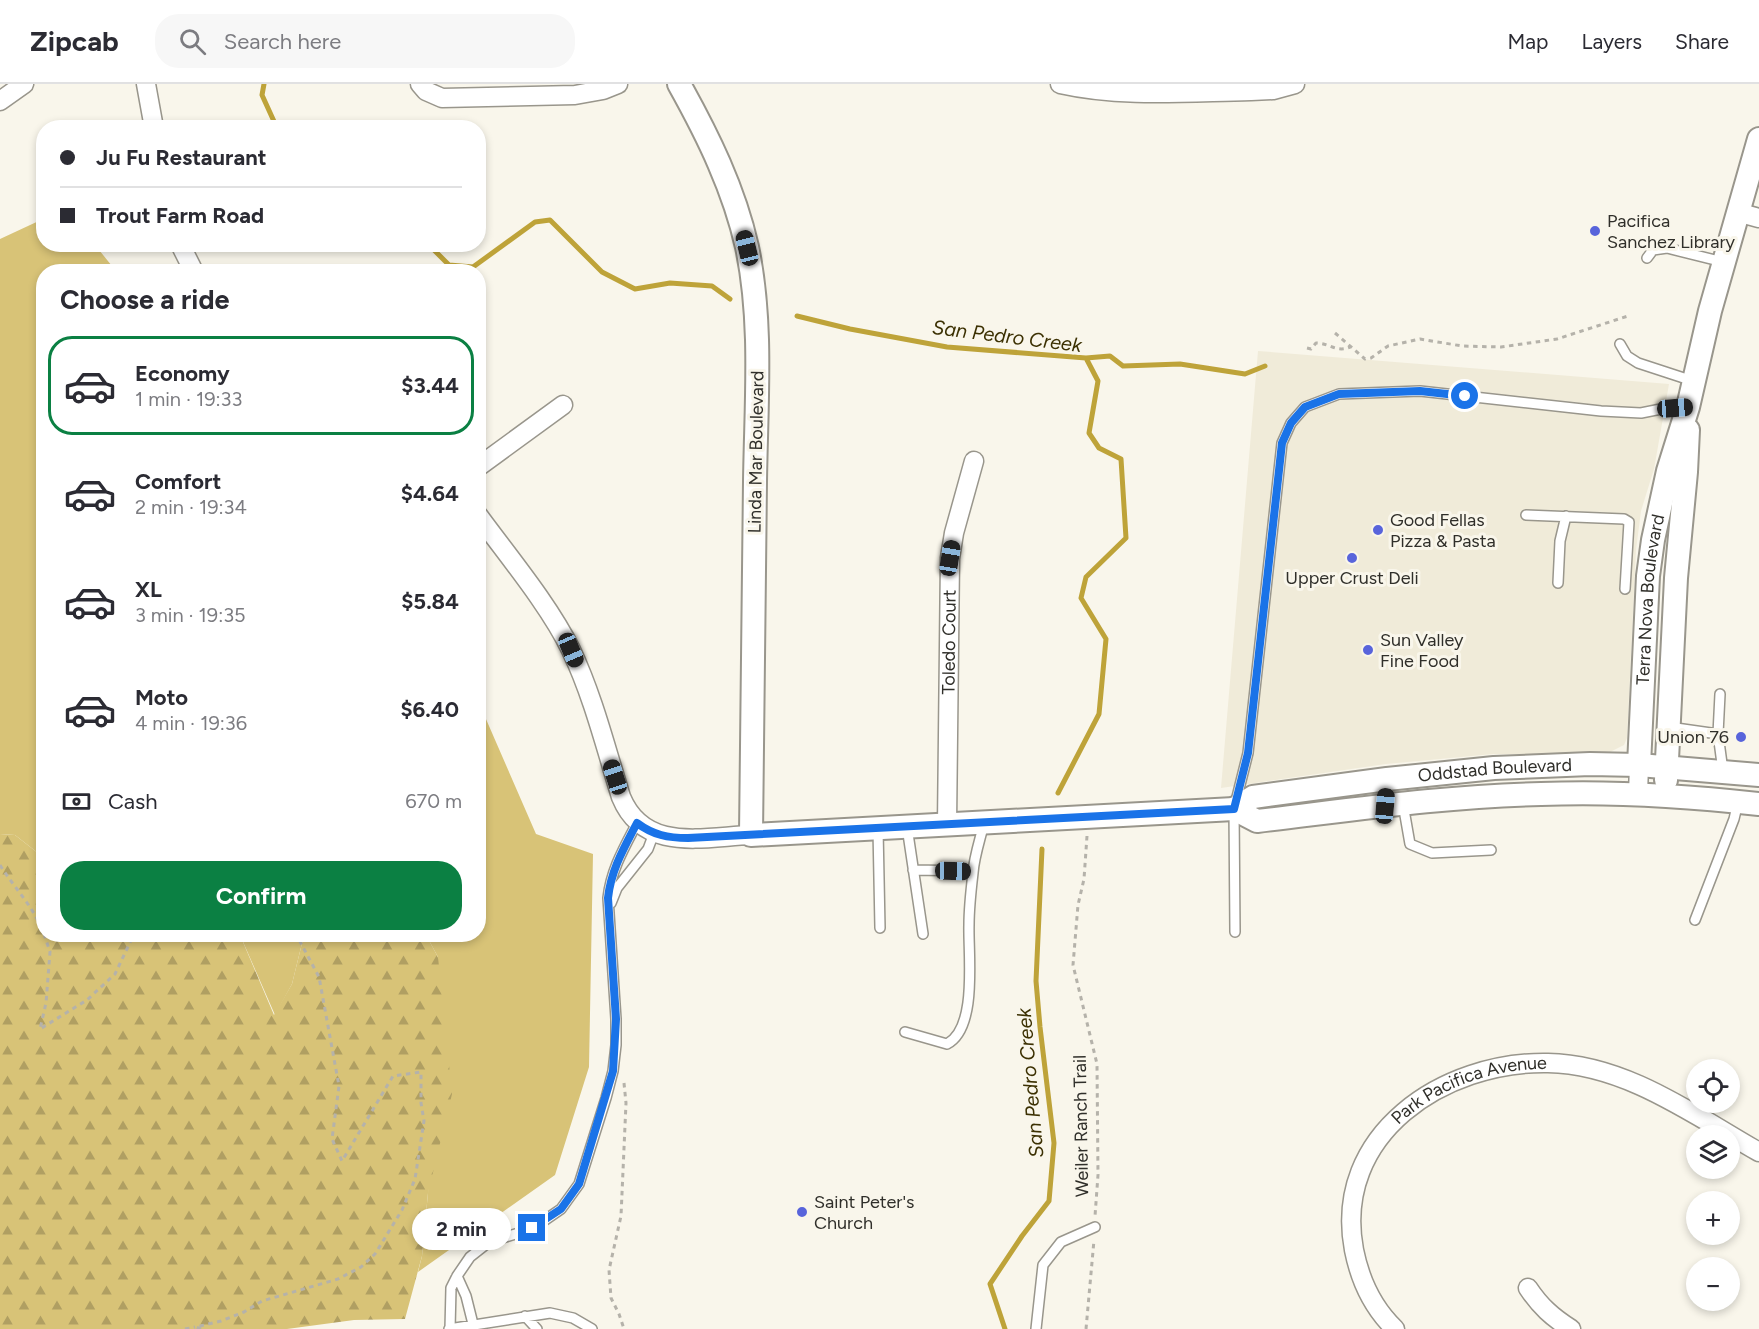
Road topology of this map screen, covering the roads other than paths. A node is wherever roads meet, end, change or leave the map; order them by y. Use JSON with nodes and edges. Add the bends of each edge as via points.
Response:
{"nodes":[{"id":1,"x":24,"y":84,"type":"edge"},
{"id":2,"x":146,"y":84,"type":"edge"},
{"id":3,"x":420,"y":84,"type":"edge"},
{"id":4,"x":618,"y":84,"type":"edge"},
{"id":5,"x":679,"y":84,"type":"edge"},
{"id":6,"x":1060,"y":84,"type":"edge"},
{"id":7,"x":1295,"y":84,"type":"edge"},
{"id":8,"x":1116,"y":88,"type":"edge"},
{"id":9,"x":0,"y":101,"type":"edge"},
{"id":10,"x":153,"y":120,"type":"edge"},
{"id":11,"x":1759,"y":139,"type":"edge"},
{"id":12,"x":1737,"y":212,"type":"junction"},
{"id":13,"x":1759,"y":218,"type":"edge"},
{"id":14,"x":1647,"y":258,"type":"dead end"},
{"id":15,"x":1723,"y":262,"type":"junction"},
{"id":16,"x":1620,"y":344,"type":"dead end"},
{"id":17,"x":1694,"y":382,"type":"junction"},
{"id":18,"x":563,"y":405,"type":"dead end"},
{"id":19,"x":1688,"y":407,"type":"junction"},
{"id":20,"x":486,"y":461,"type":"edge"},
{"id":21,"x":974,"y":461,"type":"dead end"},
{"id":22,"x":1526,"y":515,"type":"dead end"},
{"id":23,"x":1566,"y":516,"type":"junction"},
{"id":24,"x":486,"y":526,"type":"edge"},
{"id":25,"x":1558,"y":583,"type":"dead end"},
{"id":26,"x":1625,"y":589,"type":"dead end"},
{"id":27,"x":1720,"y":694,"type":"dead end"},
{"id":28,"x":1669,"y":727,"type":"junction"},
{"id":29,"x":1718,"y":734,"type":"junction"},
{"id":30,"x":1639,"y":765,"type":"junction"},
{"id":31,"x":1666,"y":766,"type":"junction"},
{"id":32,"x":1723,"y":771,"type":"junction"},
{"id":33,"x":1759,"y":775,"type":"edge"},
{"id":34,"x":1638,"y":794,"type":"junction"},
{"id":35,"x":1389,"y":795,"type":"junction"},
{"id":36,"x":1665,"y":795,"type":"junction"},
{"id":37,"x":1749,"y":803,"type":"edge"},
{"id":38,"x":1234,"y":809,"type":"junction"},
{"id":39,"x":637,"y":823,"type":"junction"},
{"id":40,"x":984,"y":823,"type":"junction"},
{"id":41,"x":947,"y":825,"type":"junction"},
{"id":42,"x":907,"y":827,"type":"junction"},
{"id":43,"x":878,"y":829,"type":"junction"},
{"id":44,"x":654,"y":833,"type":"junction"},
{"id":45,"x":751,"y":835,"type":"junction"},
{"id":46,"x":1491,"y":850,"type":"dead end"},
{"id":47,"x":913,"y":870,"type":"junction"},
{"id":48,"x":973,"y":871,"type":"junction"},
{"id":49,"x":610,"y":914,"type":"junction"},
{"id":50,"x":1695,"y":920,"type":"dead end"},
{"id":51,"x":880,"y":927,"type":"dead end"},
{"id":52,"x":1235,"y":932,"type":"dead end"},
{"id":53,"x":922,"y":934,"type":"dead end"},
{"id":54,"x":905,"y":1032,"type":"dead end"},
{"id":55,"x":1759,"y":1152,"type":"edge"},
{"id":56,"x":1095,"y":1227,"type":"road end"},
{"id":57,"x":457,"y":1276,"type":"junction"},
{"id":58,"x":1528,"y":1288,"type":"dead end"},
{"id":59,"x":525,"y":1316,"type":"junction"},
{"id":60,"x":473,"y":1324,"type":"junction"},
{"id":61,"x":449,"y":1329,"type":"edge"},
{"id":62,"x":537,"y":1329,"type":"edge"},
{"id":63,"x":592,"y":1329,"type":"edge"},
{"id":64,"x":1036,"y":1329,"type":"edge"},
{"id":65,"x":1395,"y":1329,"type":"edge"},
{"id":66,"x":1571,"y":1329,"type":"edge"}],
"edges":[{"from":1,"to":9,"type":"street"},
{"from":2,"to":10,"type":"street"},
{"from":3,"to":4,"type":"street","via":[[426,92],[442,98],[575,95]]},
{"from":5,"to":45,"type":"street","name":"Linda Mar Boulevard","via":[[724,173],[738,212],[753,287],[757,372]]},
{"from":6,"to":8,"type":"street","via":[[1083,89]]},
{"from":7,"to":8,"type":"street","via":[[1251,91]]},
{"from":11,"to":12,"type":"street","name":"Terra Nova Boulevard"},
{"from":12,"to":13,"type":"street"},
{"from":12,"to":15,"type":"street","name":"Terra Nova Boulevard"},
{"from":14,"to":15,"type":"lane","via":[[1653,250],[1667,248]]},
{"from":15,"to":17,"type":"street","name":"Terra Nova Boulevard"},
{"from":16,"to":17,"type":"lane","via":[[1627,356],[1638,363]]},
{"from":17,"to":19,"type":"street","name":"Terra Nova Boulevard"},
{"from":18,"to":20,"type":"street"},
{"from":19,"to":28,"type":"street","name":"Terra Nova Boulevard"},
{"from":19,"to":30,"type":"street","name":"Terra Nova Boulevard","via":[[1668,471],[1652,549]]},
{"from":19,"to":38,"type":"lane","via":[[1641,413],[1420,391],[1339,394],[1305,407],[1291,423],[1282,443],[1248,753]]},
{"from":21,"to":41,"type":"street","name":"Toledo Court","via":[[950,558]]},
{"from":22,"to":23,"type":"lane"},
{"from":23,"to":25,"type":"lane"},
{"from":23,"to":26,"type":"lane","via":[[1629,522]]},
{"from":24,"to":39,"type":"street","via":[[571,650],[621,797]]},
{"from":27,"to":29,"type":"lane"},
{"from":28,"to":29,"type":"lane"},
{"from":28,"to":31,"type":"street","name":"Terra Nova Boulevard"},
{"from":29,"to":32,"type":"lane"},
{"from":30,"to":31,"type":"street","name":"Oddstad Boulevard"},
{"from":30,"to":34,"type":"street","name":"Terra Nova Boulevard"},
{"from":30,"to":35,"type":"street","name":"Oddstad Boulevard","via":[[1503,767]]},
{"from":31,"to":32,"type":"street","name":"Oddstad Boulevard"},
{"from":31,"to":36,"type":"street","name":"Terra Nova Boulevard"},
{"from":32,"to":33,"type":"street","name":"Oddstad Boulevard"},
{"from":34,"to":35,"type":"street","name":"Oddstad Boulevard"},
{"from":34,"to":36,"type":"street","name":"Oddstad Boulevard"},
{"from":35,"to":38,"type":"street","name":"Oddstad Boulevard","via":[[1257,821]]},
{"from":35,"to":46,"type":"lane","via":[[1410,844],[1432,854]]},
{"from":36,"to":37,"type":"street","name":"Oddstad Boulevard"},
{"from":37,"to":50,"type":"lane","via":[[1734,819]]},
{"from":38,"to":40,"type":"street","name":"Oddstad Boulevard"},
{"from":38,"to":52,"type":"lane"},
{"from":39,"to":44,"type":"street","name":"Oddstad Boulevard"},
{"from":39,"to":49,"type":"lane","via":[[614,870],[608,898]]},
{"from":40,"to":41,"type":"street","name":"Oddstad Boulevard"},
{"from":40,"to":48,"type":"lane"},
{"from":41,"to":42,"type":"street","name":"Oddstad Boulevard"},
{"from":42,"to":43,"type":"street","name":"Oddstad Boulevard"},
{"from":42,"to":47,"type":"lane"},
{"from":43,"to":45,"type":"street","name":"Oddstad Boulevard"},
{"from":43,"to":51,"type":"lane"},
{"from":44,"to":45,"type":"street","name":"Oddstad Boulevard","via":[[676,838]]},
{"from":44,"to":49,"type":"lane","via":[[642,859],[617,888]]},
{"from":47,"to":48,"type":"lane"},
{"from":47,"to":53,"type":"lane"},
{"from":48,"to":54,"type":"lane","via":[[969,992],[959,1032],[947,1044]]},
{"from":49,"to":57,"type":"lane","via":[[615,1056],[579,1184],[561,1209],[532,1228],[489,1242],[470,1257]]},
{"from":55,"to":65,"type":"street","name":"Park Pacifica Avenue","via":[[1631,1081],[1603,1071],[1547,1063],[1508,1066],[1466,1075],[1442,1086],[1419,1100],[1378,1138],[1356,1185],[1352,1239],[1358,1270],[1370,1298]]},
{"from":56,"to":64,"type":"lane","via":[[1061,1242],[1043,1265]]},
{"from":57,"to":60,"type":"lane"},
{"from":57,"to":61,"type":"lane","via":[[451,1288]]},
{"from":58,"to":66,"type":"street","via":[[1553,1318]]},
{"from":59,"to":60,"type":"lane"},
{"from":59,"to":62,"type":"lane"},
{"from":59,"to":63,"type":"lane","via":[[550,1313],[573,1318]]},
{"from":60,"to":61,"type":"lane"}]}
